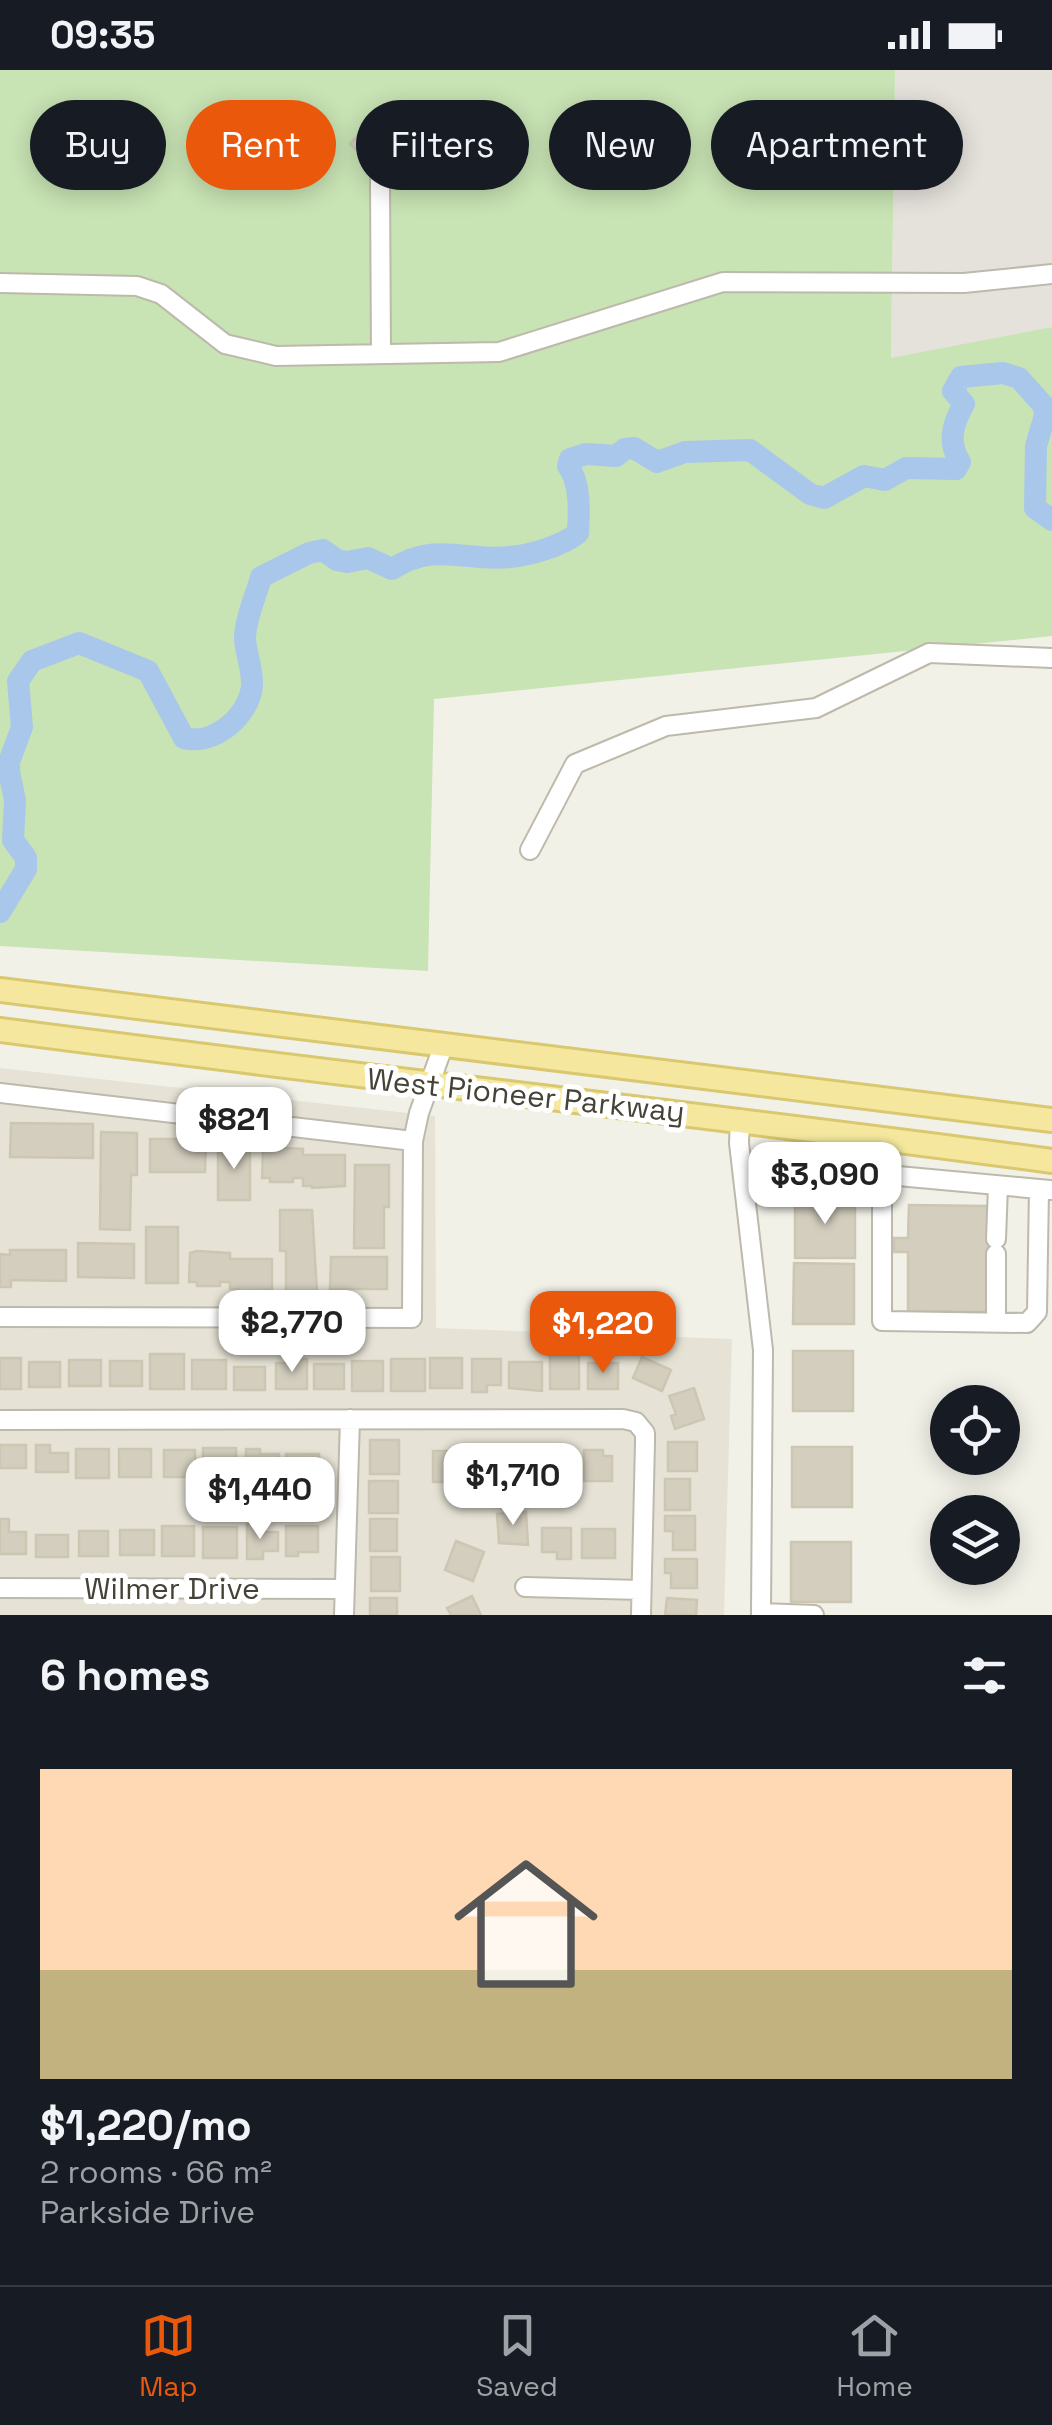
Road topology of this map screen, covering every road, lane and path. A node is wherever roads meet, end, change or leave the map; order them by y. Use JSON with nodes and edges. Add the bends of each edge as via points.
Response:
{"nodes":[{"id":1,"x":380,"y":190,"type":"edge"},
{"id":2,"x":1052,"y":274,"type":"edge"},
{"id":3,"x":0,"y":284,"type":"edge"},
{"id":4,"x":381,"y":354,"type":"junction"},
{"id":5,"x":1052,"y":658,"type":"edge"},
{"id":6,"x":530,"y":850,"type":"dead end"},
{"id":7,"x":0,"y":990,"type":"edge"},
{"id":8,"x":0,"y":1030,"type":"edge"},
{"id":9,"x":444,"y":1044,"type":"junction"},
{"id":10,"x":430,"y":1086,"type":"junction"},
{"id":11,"x":0,"y":1093,"type":"edge"},
{"id":12,"x":740,"y":1119,"type":"junction"},
{"id":13,"x":1052,"y":1120,"type":"edge"},
{"id":14,"x":852,"y":1134,"type":"junction"},
{"id":15,"x":413,"y":1141,"type":"junction"},
{"id":16,"x":1052,"y":1161,"type":"edge"},
{"id":17,"x":1052,"y":1170,"type":"edge"},
{"id":18,"x":744,"y":1174,"type":"junction"},
{"id":19,"x":998,"y":1186,"type":"junction"},
{"id":20,"x":1047,"y":1194,"type":"edge"},
{"id":21,"x":0,"y":1317,"type":"edge"},
{"id":22,"x":996,"y":1322,"type":"junction"},
{"id":23,"x":350,"y":1419,"type":"junction"},
{"id":24,"x":0,"y":1420,"type":"edge"},
{"id":25,"x":525,"y":1587,"type":"dead end"},
{"id":26,"x":0,"y":1588,"type":"edge"},
{"id":27,"x":344,"y":1589,"type":"junction"},
{"id":28,"x":641,"y":1590,"type":"junction"},
{"id":29,"x":344,"y":1615,"type":"edge"},
{"id":30,"x":641,"y":1615,"type":"edge"},
{"id":31,"x":814,"y":1615,"type":"edge"}],
"edges":[{"from":1,"to":4,"type":"street"},
{"from":2,"to":4,"type":"street","via":[[964,283],[723,282],[499,352]]},
{"from":3,"to":4,"type":"street","via":[[137,286],[162,294],[242,350],[276,356]]},
{"from":5,"to":6,"type":"street","via":[[929,653],[816,708],[666,726],[575,764]]},
{"from":7,"to":9,"type":"main road","name":"West Pioneer Parkway"},
{"from":8,"to":10,"type":"main road","name":"West Pioneer Parkway"},
{"from":9,"to":10,"type":"street"},
{"from":9,"to":13,"type":"main road","name":"West Pioneer Parkway"},
{"from":10,"to":12,"type":"main road","name":"West Pioneer Parkway"},
{"from":10,"to":15,"type":"street"},
{"from":11,"to":15,"type":"street"},
{"from":12,"to":14,"type":"main road","name":"West Pioneer Parkway"},
{"from":12,"to":18,"type":"street"},
{"from":14,"to":16,"type":"main road","name":"West Pioneer Parkway"},
{"from":14,"to":18,"type":"street","via":[[850,1176]]},
{"from":15,"to":21,"type":"street","via":[[412,1318]]},
{"from":17,"to":20,"type":"street"},
{"from":18,"to":31,"type":"street","via":[[764,1350],[761,1613]]},
{"from":19,"to":20,"type":"street"},
{"from":19,"to":22,"type":"street"},
{"from":19,"to":22,"type":"street","via":[[898,1176],[882,1185],[880,1203],[882,1320]]},
{"from":20,"to":22,"type":"street","via":[[1037,1312],[1027,1323]]},
{"from":23,"to":24,"type":"street"},
{"from":23,"to":27,"type":"street"},
{"from":23,"to":28,"type":"street","via":[[636,1422],[646,1442]]},
{"from":25,"to":28,"type":"street"},
{"from":26,"to":27,"type":"street","name":"Wilmer Drive"},
{"from":27,"to":29,"type":"street"},
{"from":28,"to":30,"type":"street"}]}
